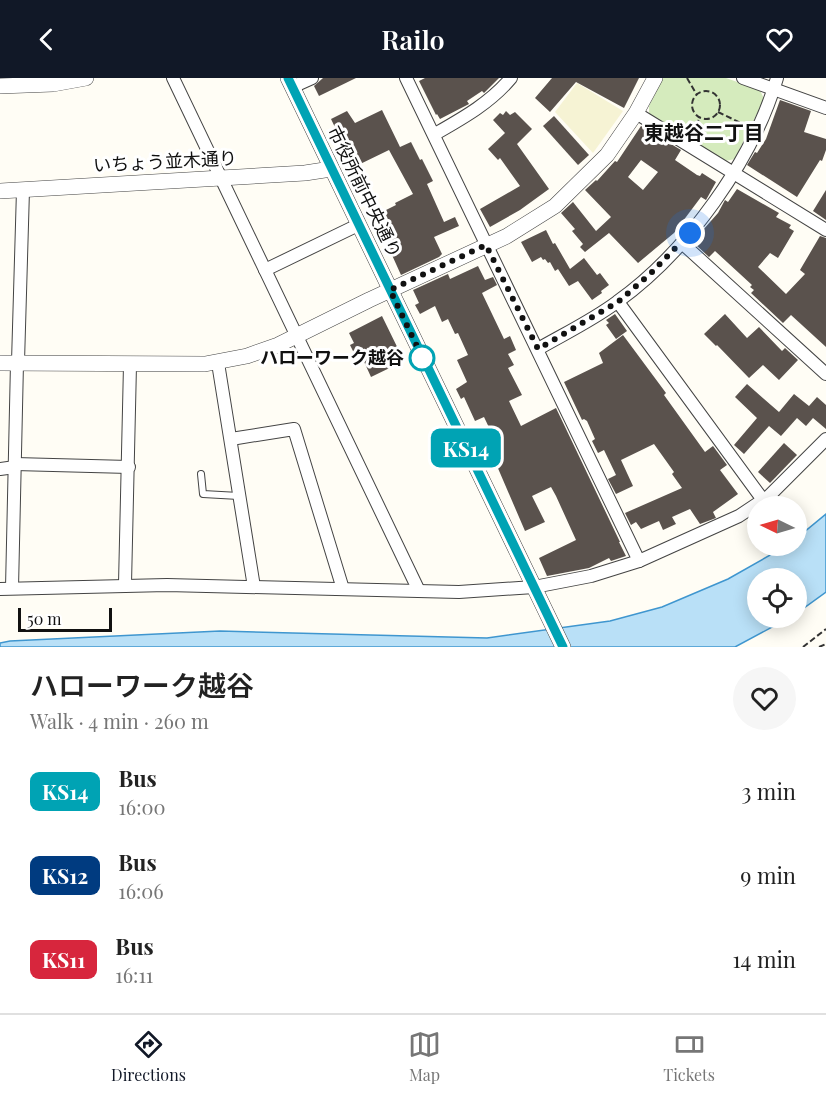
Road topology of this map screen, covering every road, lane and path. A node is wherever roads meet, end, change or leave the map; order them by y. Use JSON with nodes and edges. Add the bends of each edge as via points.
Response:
{"nodes":[{"id":1,"x":86,"y":78,"type":"edge"},
{"id":2,"x":172,"y":78,"type":"edge"},
{"id":3,"x":312,"y":78,"type":"edge"},
{"id":4,"x":406,"y":78,"type":"edge"},
{"id":5,"x":511,"y":78,"type":"edge"},
{"id":6,"x":655,"y":78,"type":"edge"},
{"id":7,"x":687,"y":78,"type":"edge"},
{"id":8,"x":743,"y":78,"type":"edge"},
{"id":9,"x":23,"y":82,"type":"edge"},
{"id":10,"x":290,"y":83,"type":"edge"},
{"id":11,"x":776,"y":83,"type":"edge"},
{"id":12,"x":0,"y":86,"type":"edge"},
{"id":13,"x":697,"y":95,"type":"junction"},
{"id":14,"x":826,"y":108,"type":"edge"},
{"id":15,"x":718,"y":112,"type":"junction"},
{"id":16,"x":636,"y":113,"type":"junction"},
{"id":17,"x":700,"y":118,"type":"junction"},
{"id":18,"x":755,"y":130,"type":"junction"},
{"id":19,"x":435,"y":134,"type":"junction"},
{"id":20,"x":685,"y":144,"type":"junction"},
{"id":21,"x":331,"y":169,"type":"junction"},
{"id":22,"x":733,"y":173,"type":"junction"},
{"id":23,"x":221,"y":178,"type":"junction"},
{"id":24,"x":22,"y":190,"type":"junction"},
{"id":25,"x":0,"y":191,"type":"edge"},
{"id":26,"x":358,"y":225,"type":"junction"},
{"id":27,"x":826,"y":230,"type":"edge"},
{"id":28,"x":682,"y":243,"type":"junction"},
{"id":29,"x":486,"y":245,"type":"junction"},
{"id":30,"x":265,"y":270,"type":"junction"},
{"id":31,"x":390,"y":290,"type":"junction"},
{"id":32,"x":618,"y":302,"type":"junction"},
{"id":33,"x":297,"y":336,"type":"junction"},
{"id":34,"x":538,"y":349,"type":"junction"},
{"id":35,"x":17,"y":362,"type":"junction"},
{"id":36,"x":0,"y":363,"type":"edge"},
{"id":37,"x":218,"y":363,"type":"junction"},
{"id":38,"x":130,"y":365,"type":"junction"},
{"id":39,"x":826,"y":374,"type":"edge"},
{"id":40,"x":231,"y":439,"type":"junction"},
{"id":41,"x":826,"y":439,"type":"edge"},
{"id":42,"x":15,"y":466,"type":"junction"},
{"id":43,"x":129,"y":467,"type":"junction"},
{"id":44,"x":0,"y":469,"type":"edge"},
{"id":45,"x":201,"y":474,"type":"dead end"},
{"id":46,"x":239,"y":496,"type":"junction"},
{"id":47,"x":759,"y":496,"type":"edge"},
{"id":48,"x":768,"y":496,"type":"edge"},
{"id":49,"x":747,"y":511,"type":"edge"},
{"id":50,"x":639,"y":561,"type":"junction"},
{"id":51,"x":125,"y":584,"type":"junction"},
{"id":52,"x":255,"y":587,"type":"junction"},
{"id":53,"x":6,"y":588,"type":"edge"},
{"id":54,"x":343,"y":589,"type":"junction"},
{"id":55,"x":419,"y":591,"type":"junction"},
{"id":56,"x":537,"y":593,"type":"junction"},
{"id":57,"x":826,"y":629,"type":"edge"},
{"id":58,"x":826,"y":644,"type":"edge"},
{"id":59,"x":563,"y":647,"type":"edge"},
{"id":60,"x":803,"y":647,"type":"edge"},
{"id":61,"x":819,"y":647,"type":"edge"}],
"edges":[{"from":1,"to":9,"type":"street","via":[[52,84]]},
{"from":2,"to":23,"type":"street"},
{"from":3,"to":10,"type":"street"},
{"from":4,"to":19,"type":"street"},
{"from":5,"to":19,"type":"street","via":[[474,112]]},
{"from":6,"to":16,"type":"street"},
{"from":7,"to":13,"type":"path"},
{"from":8,"to":11,"type":"street"},
{"from":9,"to":12,"type":"street"},
{"from":10,"to":21,"type":"street","name":"市役所前中央通り"},
{"from":11,"to":14,"type":"street"},
{"from":11,"to":18,"type":"street"},
{"from":13,"to":15,"type":"path","via":[[715,94],[720,102]]},
{"from":13,"to":17,"type":"path","via":[[693,108]]},
{"from":15,"to":17,"type":"path","via":[[711,118]]},
{"from":15,"to":18,"type":"path"},
{"from":16,"to":20,"type":"street"},
{"from":16,"to":29,"type":"street","via":[[607,154],[569,193],[533,221]]},
{"from":17,"to":20,"type":"path"},
{"from":18,"to":22,"type":"street"},
{"from":19,"to":29,"type":"street"},
{"from":20,"to":22,"type":"street"},
{"from":21,"to":23,"type":"street","name":"いちょう並木通り"},
{"from":21,"to":26,"type":"street","name":"市役所前中央通り"},
{"from":22,"to":27,"type":"street"},
{"from":22,"to":28,"type":"street"},
{"from":23,"to":24,"type":"street","name":"いちょう並木通り"},
{"from":23,"to":30,"type":"street"},
{"from":24,"to":25,"type":"street","name":"いちょう並木通り"},
{"from":24,"to":35,"type":"street"},
{"from":26,"to":30,"type":"street"},
{"from":26,"to":31,"type":"street","name":"市役所前中央通り"},
{"from":28,"to":32,"type":"street"},
{"from":28,"to":39,"type":"street"},
{"from":29,"to":31,"type":"street"},
{"from":29,"to":34,"type":"street"},
{"from":30,"to":33,"type":"street"},
{"from":31,"to":33,"type":"street"},
{"from":31,"to":56,"type":"street","name":"市役所前中央通り"},
{"from":32,"to":34,"type":"street"},
{"from":32,"to":47,"type":"street"},
{"from":33,"to":37,"type":"street","via":[[263,351]]},
{"from":33,"to":55,"type":"street"},
{"from":34,"to":50,"type":"street"},
{"from":35,"to":36,"type":"street"},
{"from":35,"to":38,"type":"street"},
{"from":35,"to":42,"type":"street"},
{"from":37,"to":38,"type":"street"},
{"from":37,"to":40,"type":"street"},
{"from":38,"to":43,"type":"street"},
{"from":40,"to":46,"type":"street"},
{"from":40,"to":54,"type":"street","via":[[294,429]]},
{"from":41,"to":48,"type":"street"},
{"from":42,"to":43,"type":"street"},
{"from":42,"to":44,"type":"street"},
{"from":42,"to":53,"type":"street"},
{"from":43,"to":51,"type":"street"},
{"from":45,"to":46,"type":"lane","via":[[203,494]]},
{"from":46,"to":52,"type":"street"},
{"from":49,"to":50,"type":"street"},
{"from":50,"to":56,"type":"street"},
{"from":51,"to":52,"type":"street"},
{"from":51,"to":53,"type":"street"},
{"from":52,"to":54,"type":"street"},
{"from":54,"to":55,"type":"street"},
{"from":55,"to":56,"type":"street"},
{"from":56,"to":59,"type":"street","name":"市役所前中央通り"},
{"from":57,"to":60,"type":"path"},
{"from":58,"to":61,"type":"path"}]}
